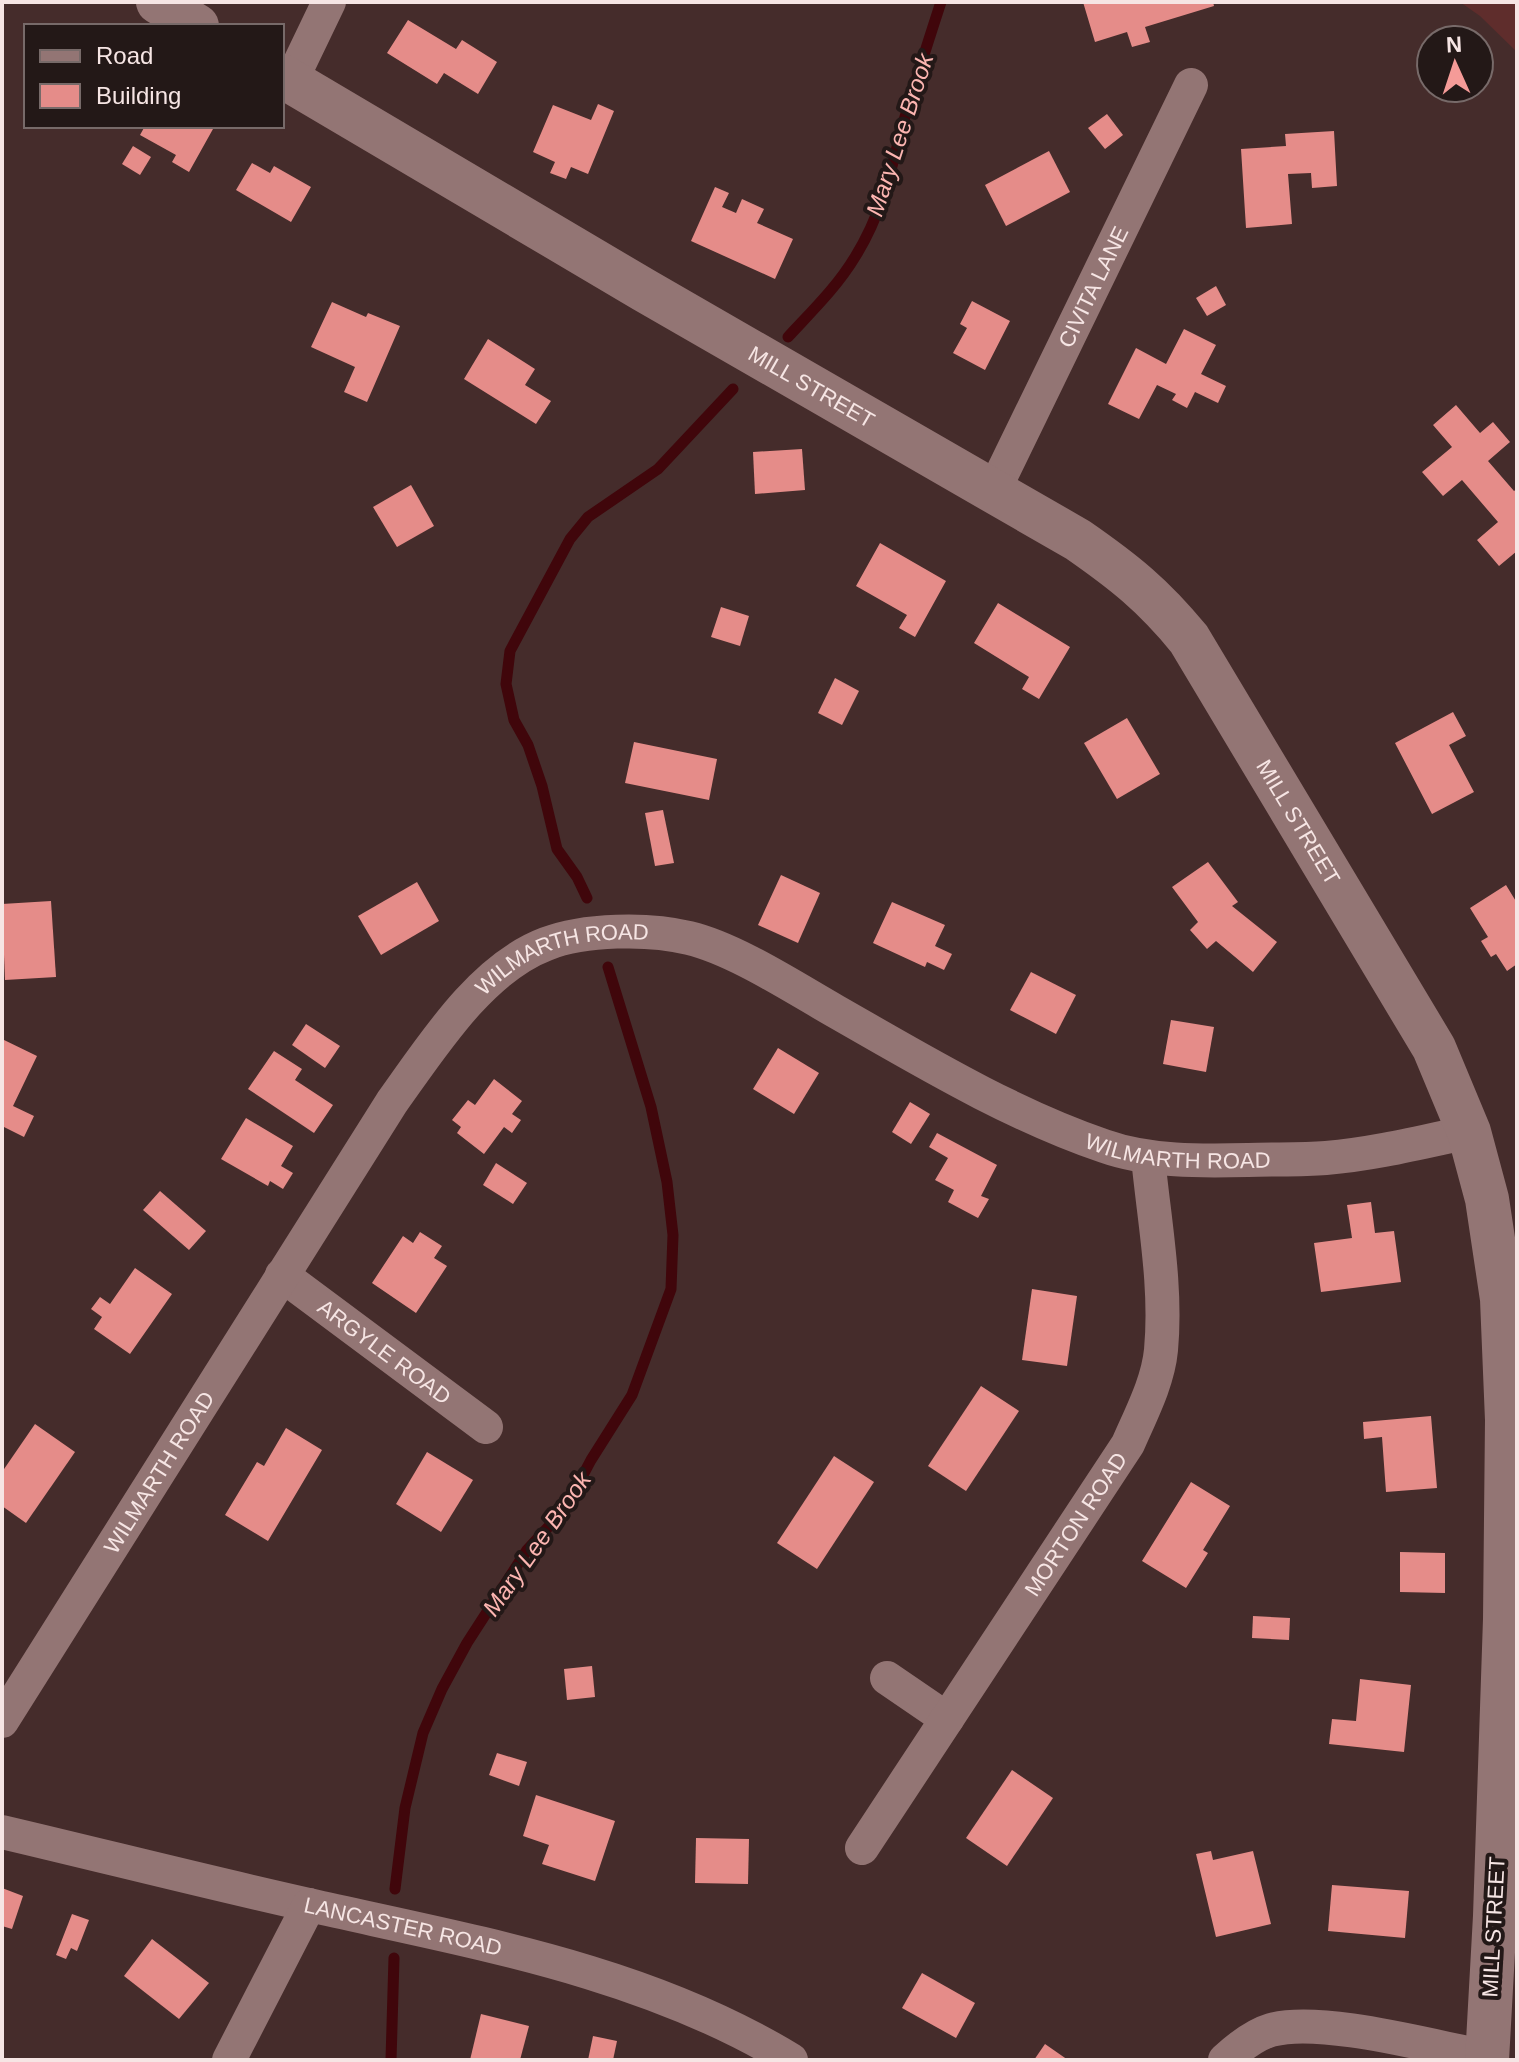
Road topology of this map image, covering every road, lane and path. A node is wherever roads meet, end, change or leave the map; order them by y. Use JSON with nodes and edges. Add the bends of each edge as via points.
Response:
{"nodes":[{"id":1,"x":158,"y":2,"type":"edge"},
{"id":2,"x":329,"y":2,"type":"edge"},
{"id":3,"x":194,"y":24,"type":"edge"},
{"id":4,"x":287,"y":78,"type":"edge"},
{"id":5,"x":1191,"y":85,"type":"dead end"},
{"id":6,"x":994,"y":490,"type":"junction"},
{"id":7,"x":1469,"y":1132,"type":"junction"},
{"id":8,"x":1148,"y":1157,"type":"junction"},
{"id":9,"x":282,"y":1275,"type":"junction"},
{"id":10,"x":486,"y":1427,"type":"dead end"},
{"id":11,"x":887,"y":1678,"type":"dead end"},
{"id":12,"x":947,"y":1719,"type":"junction"},
{"id":13,"x":2,"y":1721,"type":"edge"},
{"id":14,"x":2,"y":1832,"type":"edge"},
{"id":15,"x":862,"y":1848,"type":"dead end"},
{"id":16,"x":309,"y":1905,"type":"junction"},
{"id":17,"x":1487,"y":2058,"type":"edge"},
{"id":18,"x":229,"y":2060,"type":"edge"},
{"id":19,"x":791,"y":2060,"type":"edge"},
{"id":20,"x":1225,"y":2060,"type":"edge"}],
"edges":[{"from":1,"to":3,"type":"street"},
{"from":2,"to":4,"type":"street"},
{"from":4,"to":6,"type":"street","name":"MILL STREET"},
{"from":5,"to":6,"type":"street","name":"CIVITA LANE"},
{"from":6,"to":7,"type":"street","name":"MILL STREET","via":[[1123,571],[1159,602],[1189,639],[1434,1048]]},
{"from":7,"to":8,"type":"street","name":"WILMARTH ROAD","via":[[1327,1157]]},
{"from":7,"to":17,"type":"street","name":"MILL STREET","via":[[1487,1199],[1502,1299],[1507,1420],[1505,1619]]},
{"from":8,"to":9,"type":"street","name":"WILMARTH ROAD","via":[[1106,1147],[1017,1110],[748,962],[690,938],[633,932],[584,935],[545,944],[505,968],[459,1011],[392,1102]]},
{"from":8,"to":12,"type":"street","name":"MORTON ROAD","via":[[1161,1295],[1161,1352],[1149,1395],[1128,1444]]},
{"from":9,"to":10,"type":"street","name":"ARGYLE ROAD"},
{"from":9,"to":13,"type":"street","name":"WILMARTH ROAD"},
{"from":11,"to":12,"type":"street"},
{"from":12,"to":15,"type":"street","name":"MORTON ROAD"},
{"from":14,"to":16,"type":"street","name":"LANCASTER ROAD"},
{"from":16,"to":18,"type":"street"},
{"from":16,"to":19,"type":"street","name":"LANCASTER ROAD","via":[[602,1977],[691,2007]]},
{"from":17,"to":20,"type":"street","via":[[1294,2026],[1269,2030]]}]}
